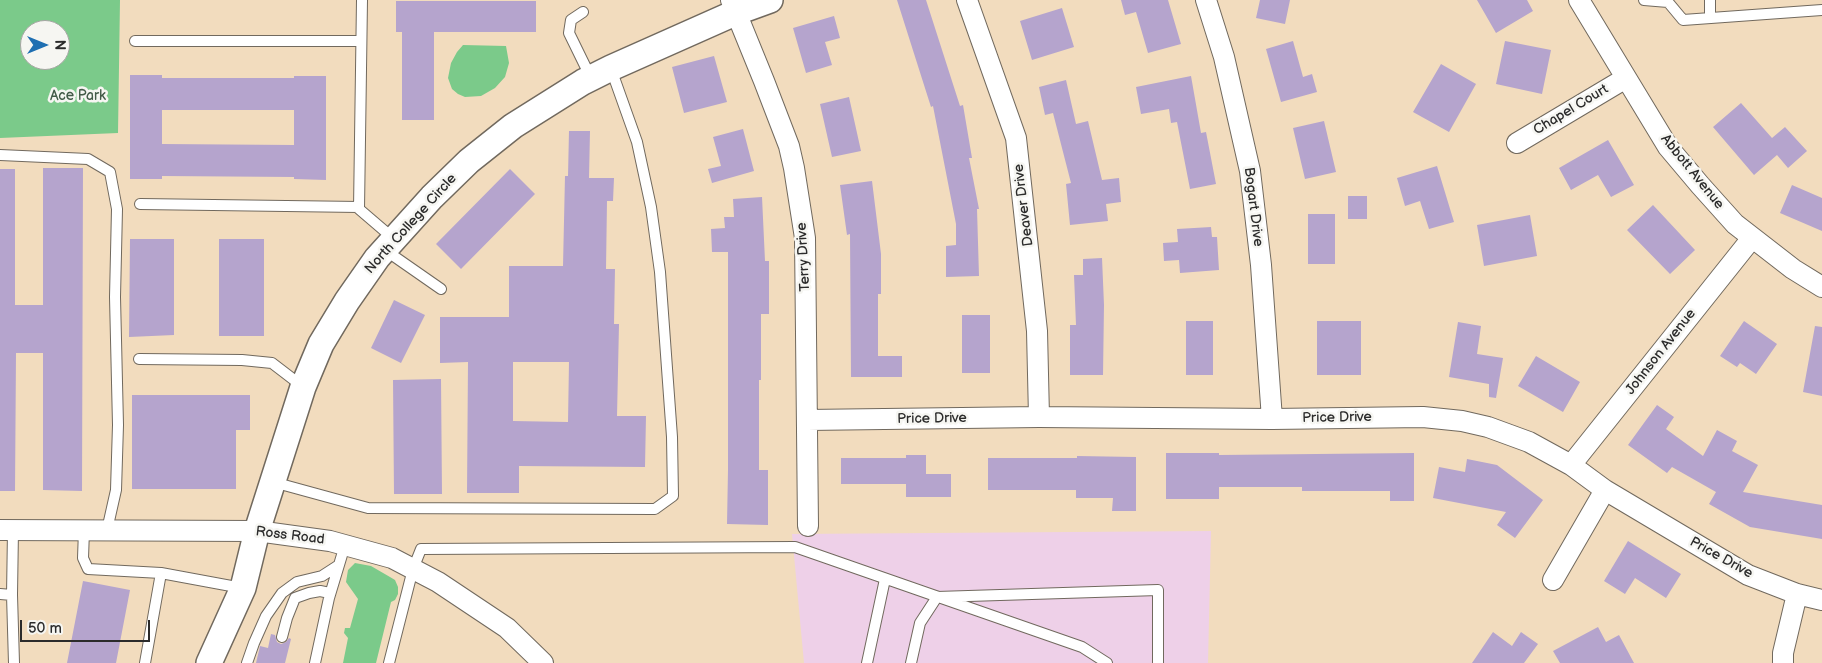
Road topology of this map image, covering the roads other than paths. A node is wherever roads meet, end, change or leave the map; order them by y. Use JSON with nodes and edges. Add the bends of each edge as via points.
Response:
{"nodes":[{"id":1,"x":362,"y":0,"type":"edge"},
{"id":2,"x":770,"y":0,"type":"edge"},
{"id":3,"x":967,"y":0,"type":"edge"},
{"id":4,"x":1206,"y":0,"type":"edge"},
{"id":5,"x":1644,"y":0,"type":"edge"},
{"id":6,"x":1710,"y":0,"type":"edge"},
{"id":7,"x":1584,"y":2,"type":"edge"},
{"id":8,"x":734,"y":6,"type":"edge"},
{"id":9,"x":1822,"y":10,"type":"edge"},
{"id":10,"x":583,"y":12,"type":"dead end"},
{"id":11,"x":1710,"y":18,"type":"junction"},
{"id":12,"x":362,"y":40,"type":"junction"},
{"id":13,"x":135,"y":42,"type":"dead end"},
{"id":14,"x":601,"y":73,"type":"junction"},
{"id":15,"x":1626,"y":78,"type":"junction"},
{"id":16,"x":1517,"y":143,"type":"dead end"},
{"id":17,"x":0,"y":155,"type":"edge"},
{"id":18,"x":140,"y":204,"type":"dead end"},
{"id":19,"x":359,"y":208,"type":"junction"},
{"id":20,"x":1752,"y":238,"type":"junction"},
{"id":21,"x":389,"y":244,"type":"junction"},
{"id":22,"x":1822,"y":287,"type":"edge"},
{"id":23,"x":441,"y":289,"type":"dead end"},
{"id":24,"x":139,"y":359,"type":"dead end"},
{"id":25,"x":303,"y":387,"type":"junction"},
{"id":26,"x":1039,"y":417,"type":"junction"},
{"id":27,"x":1272,"y":419,"type":"junction"},
{"id":28,"x":807,"y":420,"type":"junction"},
{"id":29,"x":1571,"y":465,"type":"junction"},
{"id":30,"x":272,"y":482,"type":"junction"},
{"id":31,"x":1605,"y":490,"type":"junction"},
{"id":32,"x":808,"y":526,"type":"dead end"},
{"id":33,"x":6,"y":530,"type":"edge"},
{"id":34,"x":84,"y":530,"type":"junction"},
{"id":35,"x":107,"y":530,"type":"junction"},
{"id":36,"x":257,"y":531,"type":"junction"},
{"id":37,"x":345,"y":545,"type":"junction"},
{"id":38,"x":339,"y":565,"type":"junction"},
{"id":39,"x":413,"y":569,"type":"junction"},
{"id":40,"x":161,"y":573,"type":"junction"},
{"id":41,"x":885,"y":579,"type":"junction"},
{"id":42,"x":1554,"y":580,"type":"dead end"},
{"id":43,"x":243,"y":588,"type":"junction"},
{"id":44,"x":0,"y":594,"type":"edge"},
{"id":45,"x":330,"y":594,"type":"junction"},
{"id":46,"x":1797,"y":594,"type":"junction"},
{"id":47,"x":12,"y":595,"type":"junction"},
{"id":48,"x":937,"y":597,"type":"junction"},
{"id":49,"x":1822,"y":600,"type":"edge"},
{"id":50,"x":282,"y":637,"type":"dead end"},
{"id":51,"x":14,"y":663,"type":"edge"},
{"id":52,"x":145,"y":663,"type":"edge"},
{"id":53,"x":209,"y":663,"type":"edge"},
{"id":54,"x":247,"y":663,"type":"edge"},
{"id":55,"x":315,"y":663,"type":"edge"},
{"id":56,"x":389,"y":663,"type":"edge"},
{"id":57,"x":543,"y":663,"type":"edge"},
{"id":58,"x":867,"y":663,"type":"edge"},
{"id":59,"x":911,"y":663,"type":"edge"},
{"id":60,"x":1106,"y":663,"type":"edge"},
{"id":61,"x":1158,"y":663,"type":"edge"},
{"id":62,"x":1783,"y":663,"type":"edge"}],
"edges":[{"from":1,"to":12,"type":"lane"},
{"from":2,"to":8,"type":"street","name":"North College Circle"},
{"from":3,"to":26,"type":"street","name":"Deaver Drive","via":[[1016,138],[1037,331]]},
{"from":4,"to":27,"type":"street","name":"Bogart Drive","via":[[1224,57],[1250,170],[1261,265]]},
{"from":5,"to":11,"type":"lane","via":[[1668,2],[1683,20]]},
{"from":6,"to":11,"type":"lane"},
{"from":7,"to":15,"type":"street","name":"Abbott Avenue"},
{"from":8,"to":14,"type":"street","name":"North College Circle"},
{"from":8,"to":28,"type":"street","name":"Terry Drive","via":[[789,146],[794,168],[805,238]]},
{"from":9,"to":11,"type":"lane"},
{"from":10,"to":14,"type":"lane","via":[[570,20],[569,33]]},
{"from":12,"to":13,"type":"lane"},
{"from":12,"to":19,"type":"lane"},
{"from":14,"to":21,"type":"street","name":"North College Circle","via":[[513,126],[470,160]]},
{"from":14,"to":30,"type":"lane","via":[[637,142],[651,208],[664,321],[673,496],[654,509],[368,508]]},
{"from":15,"to":16,"type":"street","name":"Chapel Court"},
{"from":15,"to":20,"type":"street","name":"Abbott Avenue","via":[[1668,147],[1735,224]]},
{"from":17,"to":35,"type":"lane","via":[[88,159],[110,172],[117,209],[118,425],[116,490]]},
{"from":18,"to":19,"type":"lane"},
{"from":19,"to":21,"type":"lane"},
{"from":20,"to":22,"type":"street","name":"Abbott Avenue"},
{"from":20,"to":29,"type":"street","name":"Johnson Avenue"},
{"from":21,"to":23,"type":"lane"},
{"from":21,"to":25,"type":"street","name":"North College Circle","via":[[347,301]]},
{"from":24,"to":25,"type":"lane","via":[[272,363]]},
{"from":25,"to":30,"type":"street","name":"North College Circle"},
{"from":26,"to":27,"type":"street","name":"Price Drive"},
{"from":26,"to":28,"type":"street","name":"Price Drive"},
{"from":27,"to":29,"type":"street","name":"Price Drive","via":[[1423,417],[1462,421],[1529,442]]},
{"from":28,"to":32,"type":"street","name":"Terry Drive"},
{"from":29,"to":31,"type":"street","name":"Price Drive"},
{"from":30,"to":36,"type":"street","name":"North College Circle"},
{"from":31,"to":42,"type":"street"},
{"from":31,"to":46,"type":"street","name":"Price Drive","via":[[1748,575]]},
{"from":33,"to":34,"type":"street","name":"Ross Road"},
{"from":33,"to":47,"type":"lane"},
{"from":34,"to":35,"type":"street","name":"Ross Road"},
{"from":34,"to":40,"type":"lane","via":[[82,558],[88,569]]},
{"from":35,"to":36,"type":"street","name":"Ross Road"},
{"from":36,"to":37,"type":"street","name":"Ross Road","via":[[292,534]]},
{"from":36,"to":43,"type":"street","name":"North College Circle"},
{"from":37,"to":38,"type":"lane"},
{"from":37,"to":39,"type":"street","name":"Ross Road","via":[[392,558]]},
{"from":38,"to":45,"type":"lane"},
{"from":38,"to":54,"type":"lane","via":[[322,576],[298,582],[282,593],[266,616]]},
{"from":39,"to":41,"type":"lane","via":[[421,549],[795,546]]},
{"from":39,"to":56,"type":"lane"},
{"from":39,"to":57,"type":"street","name":"Ross Road","via":[[507,628]]},
{"from":40,"to":43,"type":"lane"},
{"from":40,"to":52,"type":"lane"},
{"from":41,"to":48,"type":"lane"},
{"from":41,"to":58,"type":"lane"},
{"from":43,"to":53,"type":"street","name":"North College Circle"},
{"from":44,"to":47,"type":"lane"},
{"from":45,"to":50,"type":"lane","via":[[320,591],[295,598]]},
{"from":45,"to":55,"type":"lane"},
{"from":46,"to":49,"type":"street","name":"Price Drive"},
{"from":46,"to":62,"type":"street"},
{"from":47,"to":51,"type":"lane"},
{"from":48,"to":59,"type":"lane","via":[[920,623]]},
{"from":48,"to":60,"type":"lane","via":[[1082,648]]},
{"from":48,"to":61,"type":"lane","via":[[1158,590]]}]}
